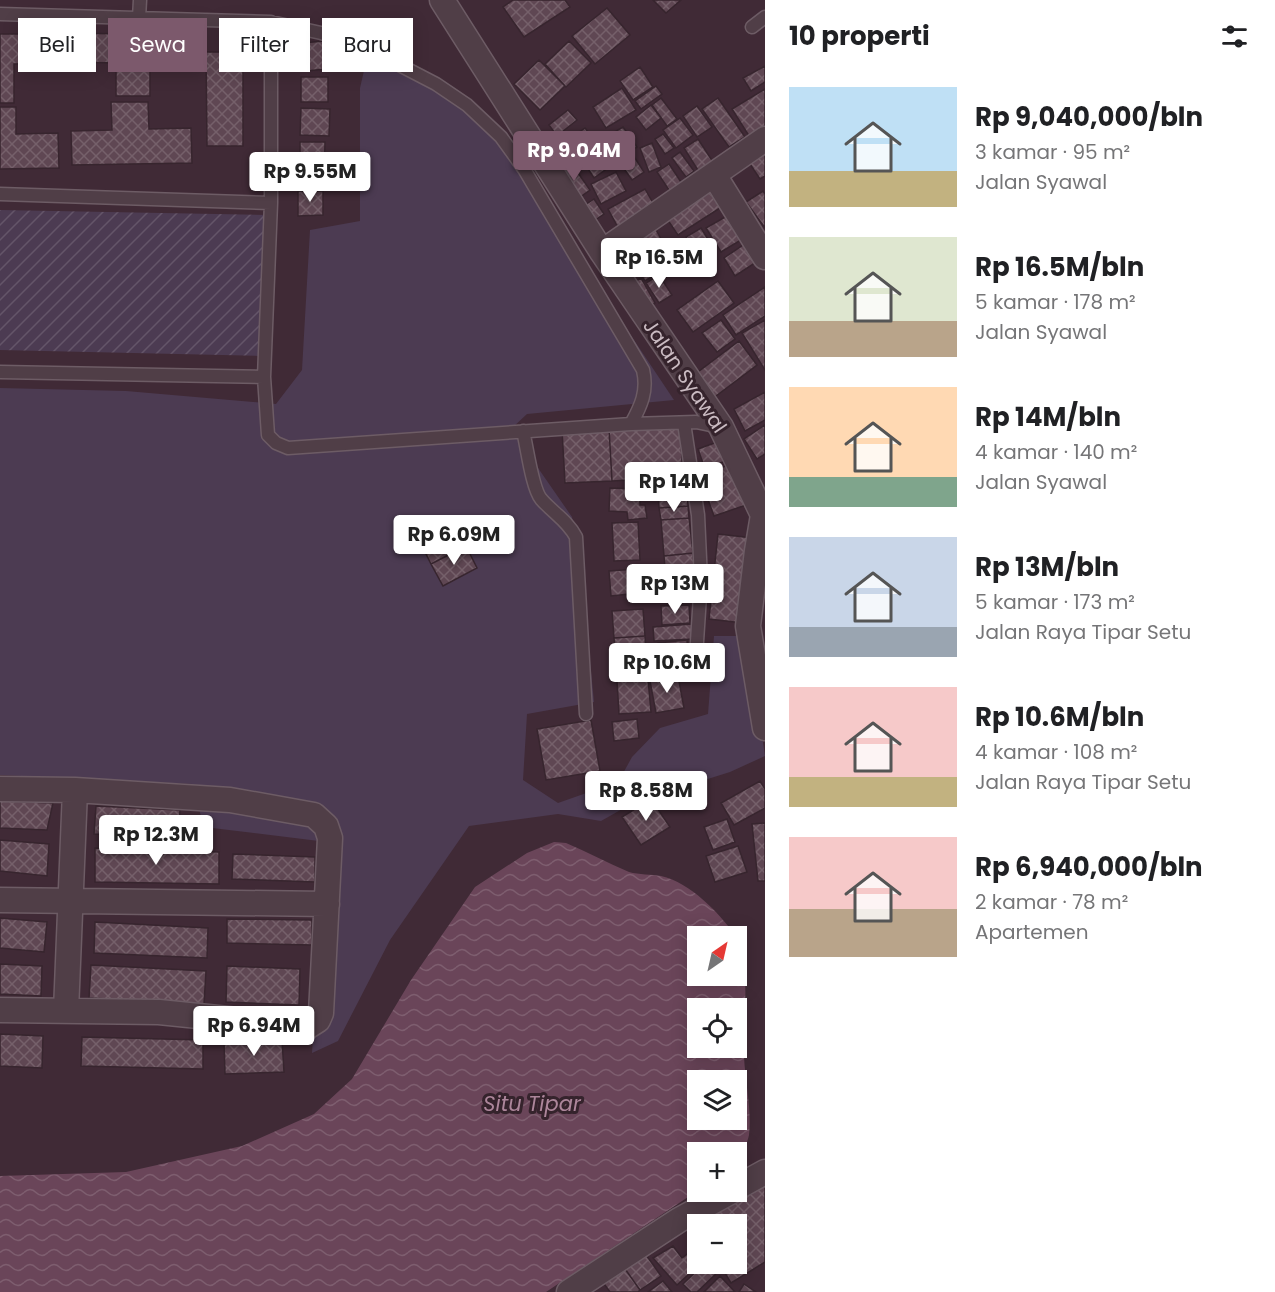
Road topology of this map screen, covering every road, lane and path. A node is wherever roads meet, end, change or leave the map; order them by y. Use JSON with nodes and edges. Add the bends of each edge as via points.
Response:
{"nodes":[{"id":1,"x":140,"y":0,"type":"edge"},
{"id":2,"x":442,"y":0,"type":"edge"},
{"id":3,"x":0,"y":14,"type":"edge"},
{"id":4,"x":765,"y":17,"type":"edge"},
{"id":5,"x":139,"y":18,"type":"joint"},
{"id":6,"x":752,"y":27,"type":"dead end"},
{"id":7,"x":310,"y":31,"type":"edge"},
{"id":8,"x":271,"y":72,"type":"edge"},
{"id":9,"x":765,"y":139,"type":"edge"},
{"id":10,"x":714,"y":174,"type":"junction"},
{"id":11,"x":0,"y":194,"type":"edge"},
{"id":12,"x":271,"y":203,"type":"junction"},
{"id":13,"x":602,"y":252,"type":"junction"},
{"id":14,"x":765,"y":257,"type":"edge"},
{"id":15,"x":0,"y":372,"type":"edge"},
{"id":16,"x":264,"y":377,"type":"junction"},
{"id":17,"x":684,"y":423,"type":"junction"},
{"id":18,"x":631,"y":424,"type":"junction"},
{"id":19,"x":721,"y":427,"type":"junction"},
{"id":20,"x":524,"y":431,"type":"junction"},
{"id":21,"x":764,"y":514,"type":"edge"},
{"id":22,"x":757,"y":630,"type":"edge"},
{"id":23,"x":696,"y":657,"type":"dead end"},
{"id":24,"x":761,"y":680,"type":"edge"},
{"id":25,"x":586,"y":714,"type":"dead end"},
{"id":26,"x":765,"y":728,"type":"edge"},
{"id":27,"x":0,"y":789,"type":"edge"},
{"id":28,"x":75,"y":790,"type":"junction"},
{"id":29,"x":0,"y":900,"type":"edge"},
{"id":30,"x":72,"y":902,"type":"junction"},
{"id":31,"x":327,"y":904,"type":"junction"},
{"id":32,"x":0,"y":1010,"type":"edge"},
{"id":33,"x":66,"y":1011,"type":"junction"},
{"id":34,"x":765,"y":1173,"type":"edge"},
{"id":35,"x":747,"y":1182,"type":"edge"},
{"id":36,"x":712,"y":1202,"type":"edge"},
{"id":37,"x":569,"y":1292,"type":"edge"}],
"edges":[{"from":1,"to":5,"type":"lane"},
{"from":2,"to":13,"type":"street","name":"Jalan Syawal"},
{"from":3,"to":5,"type":"lane"},
{"from":4,"to":6,"type":"lane"},
{"from":7,"to":18,"type":"lane","via":[[359,44],[436,84],[483,117],[501,137],[643,370],[645,391]]},
{"from":8,"to":12,"type":"lane"},
{"from":9,"to":10,"type":"street"},
{"from":10,"to":13,"type":"street"},
{"from":10,"to":14,"type":"street"},
{"from":11,"to":12,"type":"lane"},
{"from":12,"to":16,"type":"lane"},
{"from":13,"to":19,"type":"street","name":"Jalan Syawal"},
{"from":15,"to":16,"type":"lane"},
{"from":16,"to":20,"type":"lane","via":[[268,435],[288,448]]},
{"from":17,"to":18,"type":"lane"},
{"from":17,"to":19,"type":"lane"},
{"from":17,"to":23,"type":"lane","via":[[698,515],[701,580]]},
{"from":18,"to":20,"type":"lane"},
{"from":19,"to":21,"type":"street","name":"Jalan Syawal"},
{"from":20,"to":25,"type":"lane","via":[[540,498],[565,520],[576,537]]},
{"from":21,"to":22,"type":"street","via":[[748,626]]},
{"from":22,"to":24,"type":"street"},
{"from":24,"to":26,"type":"street"},
{"from":27,"to":28,"type":"street"},
{"from":28,"to":30,"type":"street"},
{"from":28,"to":31,"type":"street","via":[[230,800],[314,815],[326,826],[330,838]]},
{"from":29,"to":30,"type":"street"},
{"from":30,"to":31,"type":"street"},
{"from":30,"to":33,"type":"street"},
{"from":31,"to":33,"type":"street","via":[[321,1013],[312,1025],[159,1012]]},
{"from":32,"to":33,"type":"street"},
{"from":34,"to":35,"type":"street"},
{"from":36,"to":37,"type":"street"}]}
